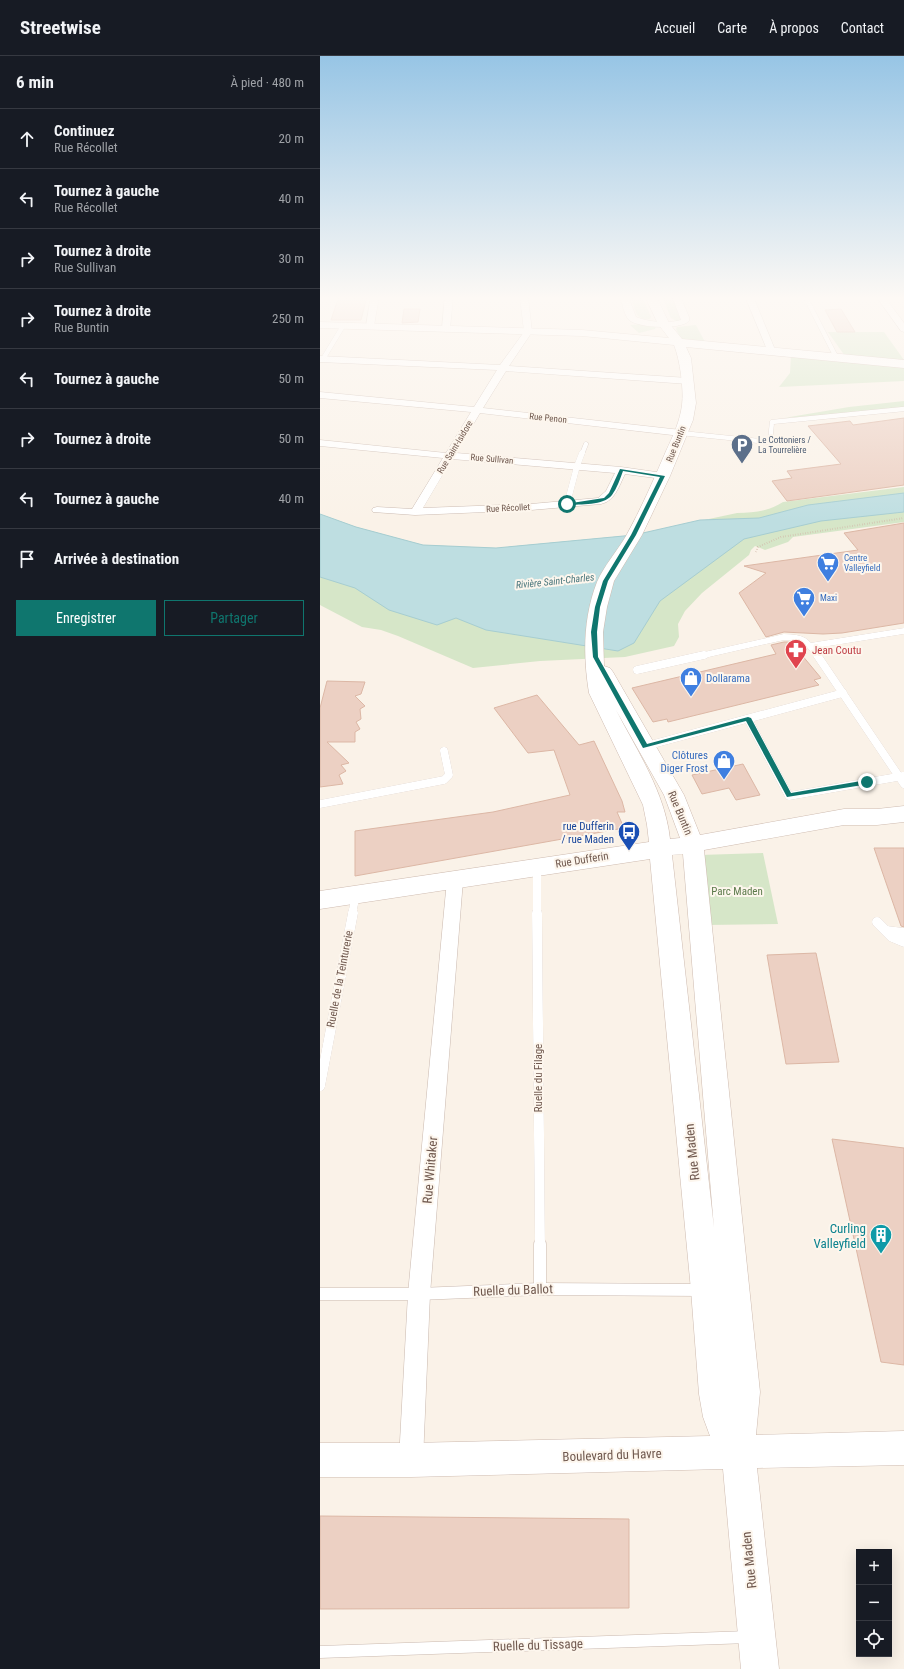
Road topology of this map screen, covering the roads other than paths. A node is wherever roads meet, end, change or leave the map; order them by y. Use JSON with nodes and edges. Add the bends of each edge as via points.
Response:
{"nodes":[{"id":1,"x":501,"y":371,"type":"edge"},
{"id":2,"x":550,"y":371,"type":"edge"},
{"id":3,"x":687,"y":371,"type":"edge"},
{"id":4,"x":688,"y":381,"type":"junction"},
{"id":5,"x":320,"y":395,"type":"edge"},
{"id":6,"x":904,"y":409,"type":"edge"},
{"id":7,"x":477,"y":410,"type":"junction"},
{"id":8,"x":680,"y":433,"type":"junction"},
{"id":9,"x":320,"y":443,"type":"edge"},
{"id":10,"x":586,"y":444,"type":"dead end"},
{"id":11,"x":449,"y":456,"type":"junction"},
{"id":12,"x":577,"y":466,"type":"junction"},
{"id":13,"x":622,"y":470,"type":"junction"},
{"id":14,"x":663,"y":476,"type":"junction"},
{"id":15,"x":567,"y":504,"type":"junction"},
{"id":16,"x":377,"y":510,"type":"dead end"},
{"id":17,"x":415,"y":512,"type":"junction"},
{"id":18,"x":904,"y":631,"type":"edge"},
{"id":19,"x":810,"y":646,"type":"junction"},
{"id":20,"x":595,"y":653,"type":"junction"},
{"id":21,"x":637,"y":670,"type":"dead end"},
{"id":22,"x":843,"y":693,"type":"junction"},
{"id":23,"x":748,"y":718,"type":"junction"},
{"id":24,"x":646,"y":746,"type":"junction"},
{"id":25,"x":444,"y":751,"type":"dead end"},
{"id":26,"x":902,"y":779,"type":"edge"},
{"id":27,"x":904,"y":799,"type":"edge"},
{"id":28,"x":320,"y":804,"type":"edge"},
{"id":29,"x":904,"y":814,"type":"edge"},
{"id":30,"x":844,"y":817,"type":"junction"},
{"id":31,"x":692,"y":844,"type":"junction"},
{"id":32,"x":661,"y":848,"type":"junction"},
{"id":33,"x":537,"y":867,"type":"junction"},
{"id":34,"x":455,"y":880,"type":"junction"},
{"id":35,"x":356,"y":895,"type":"junction"},
{"id":36,"x":320,"y":900,"type":"edge"},
{"id":37,"x":877,"y":922,"type":"dead end"},
{"id":38,"x":886,"y":931,"type":"junction"},
{"id":39,"x":904,"y":933,"type":"edge"},
{"id":40,"x":904,"y":942,"type":"edge"},
{"id":41,"x":320,"y":1086,"type":"edge"},
{"id":42,"x":540,"y":1288,"type":"junction"},
{"id":43,"x":706,"y":1290,"type":"junction"},
{"id":44,"x":320,"y":1294,"type":"edge"},
{"id":45,"x":419,"y":1294,"type":"junction"},
{"id":46,"x":904,"y":1448,"type":"edge"},
{"id":47,"x":738,"y":1452,"type":"junction"},
{"id":48,"x":320,"y":1460,"type":"edge"},
{"id":49,"x":411,"y":1460,"type":"junction"},
{"id":50,"x":320,"y":1652,"type":"edge"},
{"id":51,"x":758,"y":1653,"type":"edge"}],
"edges":[{"from":1,"to":7,"type":"street","name":"Rue Saint-Isidore"},
{"from":2,"to":4,"type":"street"},
{"from":3,"to":4,"type":"street","name":"Rue Buntin"},
{"from":4,"to":8,"type":"street","name":"Rue Buntin","via":[[689,403]]},
{"from":5,"to":7,"type":"street","name":"Rue Penon"},
{"from":6,"to":8,"type":"lane","via":[[772,422],[770,442]]},
{"from":7,"to":8,"type":"street","name":"Rue Penon"},
{"from":7,"to":11,"type":"street","name":"Rue Saint-Isidore"},
{"from":8,"to":14,"type":"street","name":"Rue Buntin"},
{"from":9,"to":11,"type":"street","name":"Rue Sullivan"},
{"from":10,"to":12,"type":"lane"},
{"from":11,"to":12,"type":"street","name":"Rue Sullivan"},
{"from":11,"to":17,"type":"street","name":"Rue Saint-Isidore"},
{"from":12,"to":13,"type":"street","name":"Rue Sullivan"},
{"from":12,"to":15,"type":"lane"},
{"from":13,"to":14,"type":"street","name":"Rue Sullivan"},
{"from":13,"to":15,"type":"street","name":"Rue Récollet","via":[[606,499]]},
{"from":14,"to":20,"type":"street","name":"Rue Buntin","via":[[634,535],[606,581],[594,632]]},
{"from":15,"to":17,"type":"street","name":"Rue Récollet"},
{"from":16,"to":17,"type":"street","name":"Rue Récollet"},
{"from":18,"to":19,"type":"lane"},
{"from":19,"to":21,"type":"lane","via":[[797,636],[784,637]]},
{"from":19,"to":22,"type":"lane"},
{"from":20,"to":24,"type":"street","name":"Rue Buntin"},
{"from":20,"to":32,"type":"street","name":"Rue Buntin","via":[[598,693],[653,805]]},
{"from":22,"to":23,"type":"lane"},
{"from":22,"to":26,"type":"lane"},
{"from":23,"to":24,"type":"lane"},
{"from":23,"to":26,"type":"lane","via":[[789,796]]},
{"from":24,"to":31,"type":"street","name":"Rue Buntin","via":[[674,795]]},
{"from":25,"to":28,"type":"lane","via":[[449,775],[444,780]]},
{"from":27,"to":30,"type":"street","name":"Rue Dufferin","via":[[867,807]]},
{"from":29,"to":30,"type":"street","name":"Rue Dufferin"},
{"from":30,"to":31,"type":"street","name":"Rue Dufferin"},
{"from":31,"to":32,"type":"street","name":"Rue Dufferin"},
{"from":31,"to":47,"type":"street","name":"Rue Maden","via":[[744,1392]]},
{"from":32,"to":33,"type":"street","name":"Rue Dufferin"},
{"from":32,"to":43,"type":"street","name":"Rue Maden"},
{"from":33,"to":34,"type":"street","name":"Rue Dufferin"},
{"from":33,"to":42,"type":"lane","name":"Ruelle du Filage"},
{"from":34,"to":35,"type":"street","name":"Rue Dufferin"},
{"from":34,"to":45,"type":"street","name":"Rue Whitaker"},
{"from":35,"to":36,"type":"street","name":"Rue Dufferin"},
{"from":35,"to":41,"type":"lane","name":"Ruelle de la Teinturerie"},
{"from":37,"to":38,"type":"lane"},
{"from":38,"to":39,"type":"lane"},
{"from":38,"to":40,"type":"lane"},
{"from":42,"to":43,"type":"lane","name":"Ruelle du Ballot"},
{"from":42,"to":45,"type":"lane","name":"Ruelle du Ballot"},
{"from":43,"to":47,"type":"street","name":"Rue Maden","via":[[719,1417]]},
{"from":44,"to":45,"type":"lane","name":"Ruelle du Ballot"},
{"from":45,"to":49,"type":"street","name":"Rue Whitaker"},
{"from":46,"to":47,"type":"street","name":"Boulevard du Havre"},
{"from":47,"to":49,"type":"street","name":"Boulevard du Havre"},
{"from":47,"to":51,"type":"street","name":"Rue Maden"},
{"from":48,"to":49,"type":"street","name":"Boulevard du Havre"},
{"from":50,"to":51,"type":"lane","name":"Ruelle du Tissage"}]}
